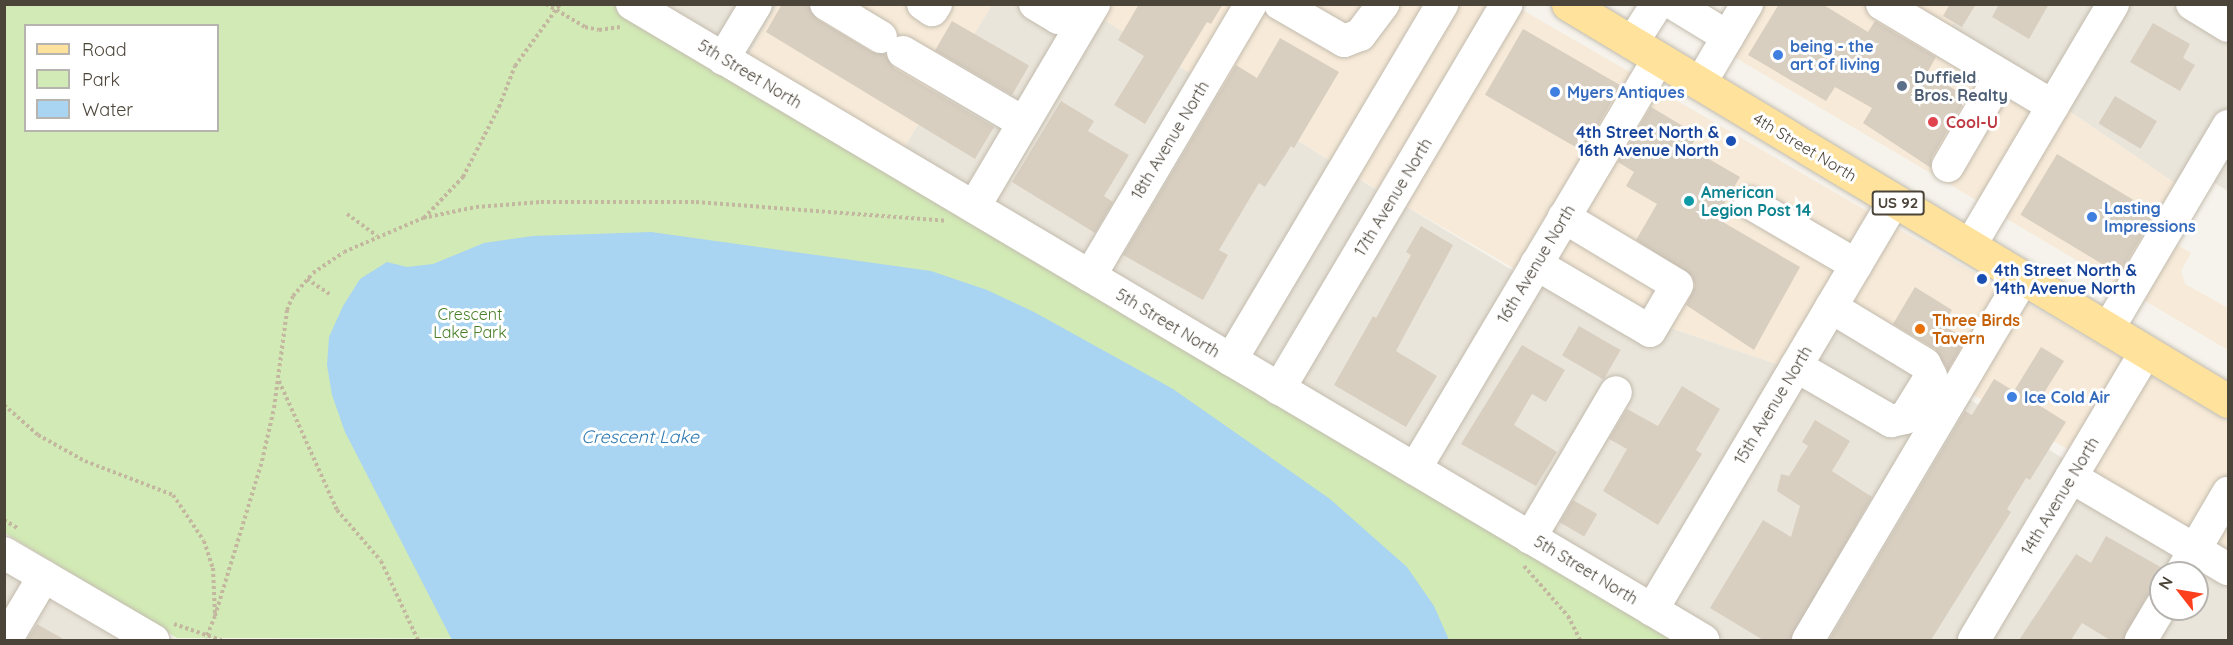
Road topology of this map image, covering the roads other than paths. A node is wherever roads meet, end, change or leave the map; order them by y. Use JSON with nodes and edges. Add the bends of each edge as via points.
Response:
{"nodes":[{"id":1,"x":632,"y":4,"type":"edge"},
{"id":2,"x":756,"y":4,"type":"edge"},
{"id":3,"x":826,"y":4,"type":"edge"},
{"id":4,"x":923,"y":4,"type":"edge"},
{"id":5,"x":936,"y":4,"type":"edge"},
{"id":6,"x":1035,"y":4,"type":"edge"},
{"id":7,"x":1066,"y":4,"type":"edge"},
{"id":8,"x":1094,"y":4,"type":"edge"},
{"id":9,"x":1251,"y":4,"type":"edge"},
{"id":10,"x":1280,"y":4,"type":"edge"},
{"id":11,"x":1383,"y":4,"type":"edge"},
{"id":12,"x":1442,"y":4,"type":"edge"},
{"id":13,"x":1507,"y":4,"type":"edge"},
{"id":14,"x":1568,"y":4,"type":"edge"},
{"id":15,"x":1657,"y":4,"type":"edge"},
{"id":16,"x":1674,"y":4,"type":"edge"},
{"id":17,"x":1748,"y":4,"type":"edge"},
{"id":18,"x":1882,"y":4,"type":"edge"},
{"id":19,"x":2113,"y":4,"type":"edge"},
{"id":20,"x":2192,"y":4,"type":"edge"},
{"id":21,"x":2229,"y":26,"type":"edge"},
{"id":22,"x":1728,"y":37,"type":"junction"},
{"id":23,"x":1645,"y":51,"type":"junction"},
{"id":24,"x":723,"y":59,"type":"junction"},
{"id":25,"x":2001,"y":75,"type":"junction"},
{"id":26,"x":1700,"y":84,"type":"junction"},
{"id":27,"x":2053,"y":106,"type":"junction"},
{"id":28,"x":1024,"y":123,"type":"junction"},
{"id":29,"x":2229,"y":126,"type":"edge"},
{"id":30,"x":1948,"y":166,"type":"dead end"},
{"id":31,"x":1894,"y":200,"type":"junction"},
{"id":32,"x":1750,"y":203,"type":"dead end"},
{"id":33,"x":960,"y":214,"type":"junction"},
{"id":34,"x":1564,"y":217,"type":"junction"},
{"id":35,"x":1970,"y":246,"type":"junction"},
{"id":36,"x":1856,"y":264,"type":"junction"},
{"id":37,"x":1549,"y":272,"type":"junction"},
{"id":38,"x":1090,"y":276,"type":"junction"},
{"id":39,"x":2023,"y":278,"type":"junction"},
{"id":40,"x":1832,"y":307,"type":"junction"},
{"id":41,"x":2108,"y":329,"type":"junction"},
{"id":42,"x":2146,"y":352,"type":"junction"},
{"id":43,"x":1231,"y":360,"type":"junction"},
{"id":44,"x":1796,"y":366,"type":"junction"},
{"id":45,"x":1279,"y":389,"type":"junction"},
{"id":46,"x":1616,"y":392,"type":"dead end"},
{"id":47,"x":2229,"y":401,"type":"edge"},
{"id":48,"x":1415,"y":469,"type":"junction"},
{"id":49,"x":2071,"y":477,"type":"junction"},
{"id":50,"x":2229,"y":493,"type":"edge"},
{"id":51,"x":1527,"y":552,"type":"junction"},
{"id":52,"x":4,"y":553,"type":"edge"},
{"id":53,"x":2188,"y":561,"type":"edge"},
{"id":54,"x":2209,"y":565,"type":"edge"},
{"id":55,"x":2229,"y":569,"type":"edge"},
{"id":56,"x":44,"y":576,"type":"junction"},
{"id":57,"x":1652,"y":610,"type":"junction"},
{"id":58,"x":2153,"y":621,"type":"edge"},
{"id":59,"x":6,"y":640,"type":"edge"},
{"id":60,"x":153,"y":640,"type":"edge"},
{"id":61,"x":1703,"y":640,"type":"edge"},
{"id":62,"x":1808,"y":640,"type":"edge"},
{"id":63,"x":1974,"y":640,"type":"edge"},
{"id":64,"x":2141,"y":640,"type":"edge"}],
"edges":[{"from":1,"to":24,"type":"street","name":"5th Street North"},
{"from":2,"to":24,"type":"street"},
{"from":3,"to":28,"type":"street"},
{"from":4,"to":5,"type":"street","via":[[933,10]]},
{"from":6,"to":7,"type":"street","via":[[1058,18]]},
{"from":8,"to":28,"type":"street"},
{"from":9,"to":38,"type":"street","name":"18th Avenue North"},
{"from":10,"to":11,"type":"street","via":[[1344,40],[1360,35]]},
{"from":12,"to":43,"type":"street"},
{"from":13,"to":45,"type":"street","name":"17th Avenue North"},
{"from":14,"to":23,"type":"main road","name":"4th Street North","number":"US 92"},
{"from":15,"to":23,"type":"street","name":"16th Avenue North"},
{"from":16,"to":22,"type":"street"},
{"from":17,"to":22,"type":"street"},
{"from":18,"to":25,"type":"street"},
{"from":19,"to":27,"type":"street"},
{"from":20,"to":21,"type":"street"},
{"from":22,"to":26,"type":"street"},
{"from":23,"to":26,"type":"main road","name":"4th Street North","number":"US 92"},
{"from":23,"to":34,"type":"street","name":"16th Avenue North"},
{"from":24,"to":33,"type":"street","name":"5th Street North"},
{"from":25,"to":27,"type":"street"},
{"from":25,"to":30,"type":"street"},
{"from":26,"to":31,"type":"main road","name":"4th Street North","number":"US 92"},
{"from":27,"to":35,"type":"street"},
{"from":28,"to":33,"type":"street"},
{"from":29,"to":41,"type":"street"},
{"from":31,"to":35,"type":"main road","name":"4th Street North","number":"US 92"},
{"from":31,"to":36,"type":"street","name":"15th Avenue North"},
{"from":32,"to":36,"type":"street"},
{"from":33,"to":38,"type":"street","name":"5th Street North"},
{"from":34,"to":37,"type":"street","name":"16th Avenue North"},
{"from":34,"to":37,"type":"street","via":[[1677,285],[1650,331]]},
{"from":35,"to":39,"type":"main road","name":"4th Street North","number":"US 92"},
{"from":36,"to":40,"type":"street","name":"15th Avenue North"},
{"from":37,"to":48,"type":"street","name":"16th Avenue North"},
{"from":38,"to":43,"type":"street","name":"5th Street North"},
{"from":39,"to":41,"type":"main road","name":"4th Street North","number":"US 92"},
{"from":39,"to":62,"type":"street"},
{"from":40,"to":44,"type":"street","name":"15th Avenue North"},
{"from":40,"to":44,"type":"street","via":[[1925,364],[1931,376],[1905,418],[1891,421]]},
{"from":41,"to":42,"type":"main road","name":"4th Street North","number":"US 92"},
{"from":42,"to":47,"type":"main road","name":"4th Street North","number":"US 92"},
{"from":42,"to":49,"type":"street","name":"14th Avenue North"},
{"from":43,"to":45,"type":"street","name":"5th Street North"},
{"from":44,"to":57,"type":"street","name":"15th Avenue North"},
{"from":45,"to":48,"type":"street","name":"5th Street North"},
{"from":46,"to":51,"type":"street"},
{"from":48,"to":51,"type":"street","name":"5th Street North"},
{"from":49,"to":53,"type":"street"},
{"from":49,"to":63,"type":"street","name":"14th Avenue North"},
{"from":50,"to":53,"type":"street"},
{"from":51,"to":57,"type":"street","name":"5th Street North"},
{"from":52,"to":56,"type":"street"},
{"from":54,"to":55,"type":"street"},
{"from":56,"to":59,"type":"street"},
{"from":56,"to":60,"type":"street"},
{"from":57,"to":61,"type":"street","name":"5th Street North"},
{"from":58,"to":64,"type":"street"}]}
